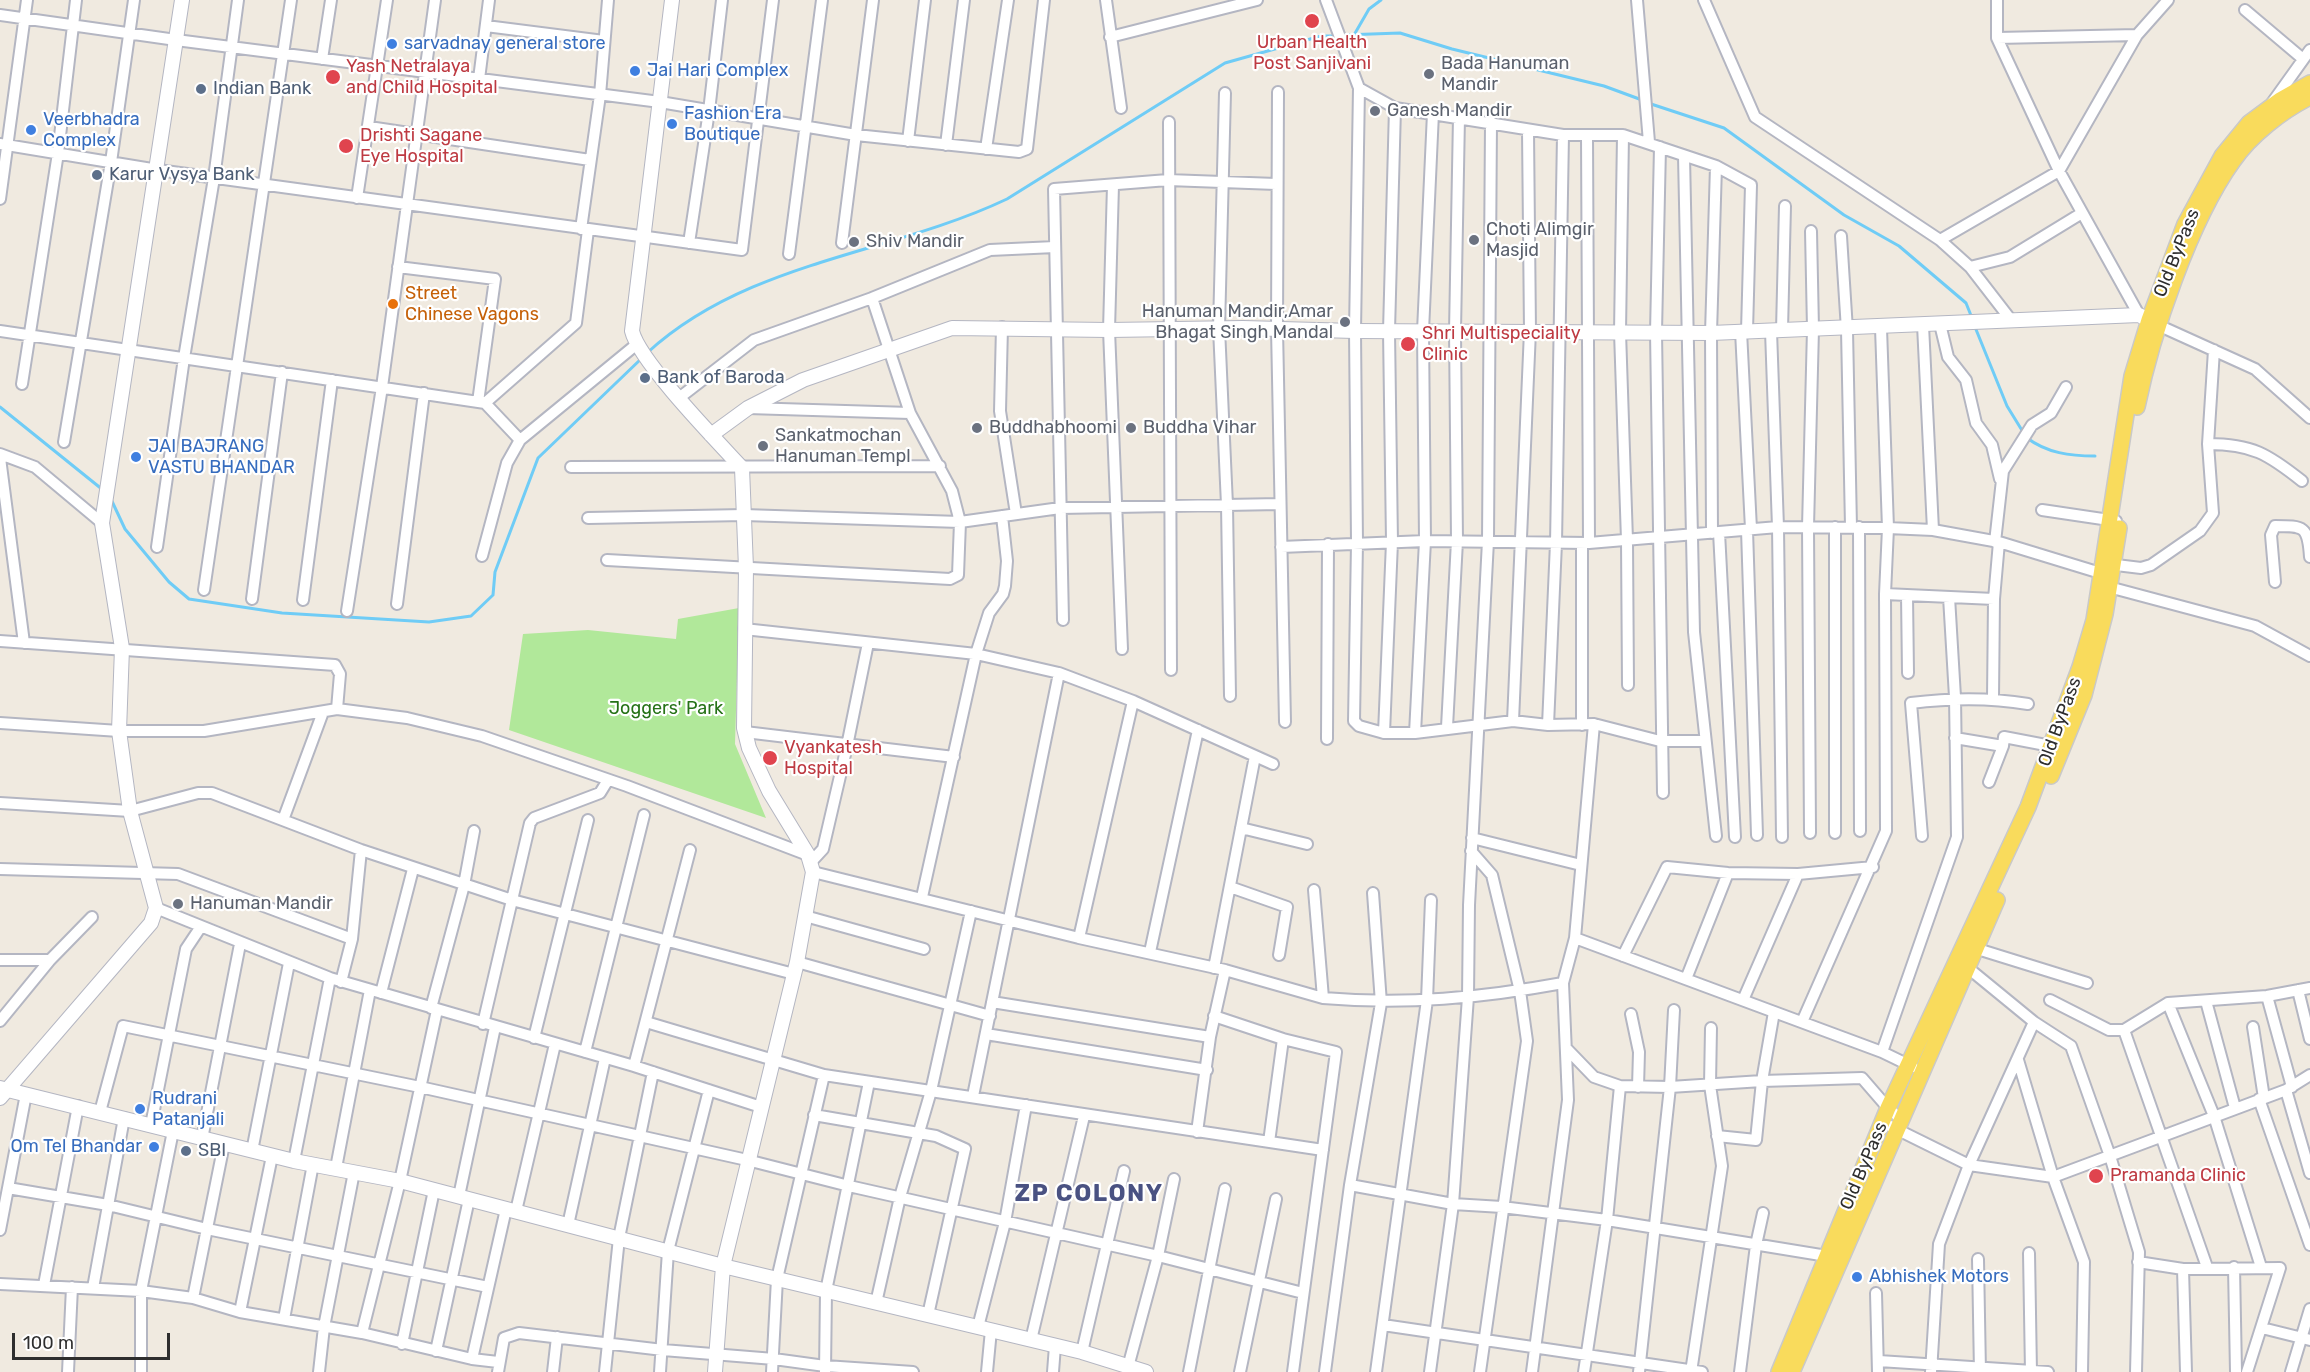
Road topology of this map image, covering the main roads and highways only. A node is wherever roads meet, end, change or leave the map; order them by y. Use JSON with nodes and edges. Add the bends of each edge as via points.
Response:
{"nodes":[{"id":1,"x":2310,"y":83,"type":"edge"},
{"id":2,"x":2310,"y":98,"type":"edge"},
{"id":3,"x":2149,"y":321,"type":"junction"},
{"id":4,"x":2106,"y":575,"type":"junction"},
{"id":5,"x":1970,"y":947,"type":"junction"},
{"id":6,"x":1893,"y":1120,"type":"junction"},
{"id":7,"x":1779,"y":1372,"type":"edge"},
{"id":8,"x":1792,"y":1372,"type":"edge"}],
"edges":[{"from":1,"to":3,"type":"main road","name":"Old ByPass","via":[[2249,123],[2222,156],[2185,224]]},
{"from":2,"to":3,"type":"main road","name":"Old ByPass","via":[[2269,125],[2233,160]]},
{"from":3,"to":4,"type":"main road","name":"Old ByPass","via":[[2132,376]]},
{"from":4,"to":5,"type":"main road","name":"Old ByPass","via":[[2080,667]]},
{"from":4,"to":5,"type":"main road","name":"Old ByPass","via":[[2084,695]]},
{"from":5,"to":6,"type":"main road","name":"Old ByPass"},
{"from":6,"to":7,"type":"main road","name":"Old ByPass","via":[[1825,1256]]},
{"from":6,"to":8,"type":"main road","name":"Old ByPass","via":[[1841,1258]]}]}
